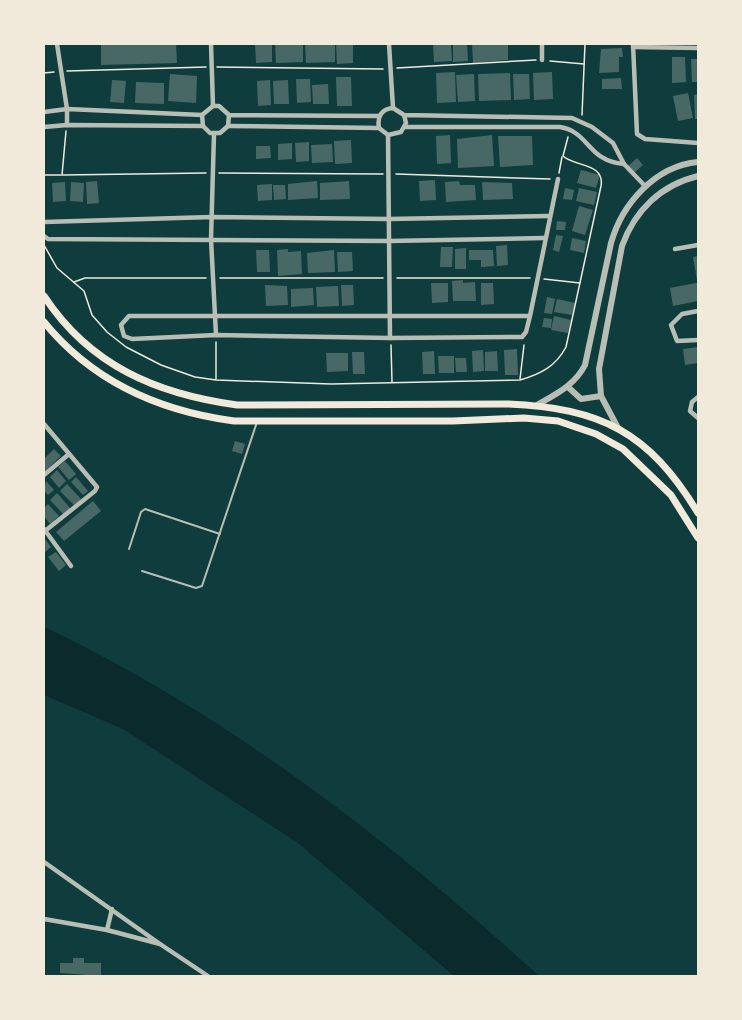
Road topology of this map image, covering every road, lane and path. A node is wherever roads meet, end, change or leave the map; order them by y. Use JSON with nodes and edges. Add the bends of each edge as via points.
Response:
{"nodes":[{"id":1,"x":57,"y":44,"type":"edge"},
{"id":2,"x":211,"y":44,"type":"edge"},
{"id":3,"x":388,"y":44,"type":"edge"},
{"id":4,"x":542,"y":44,"type":"edge"},
{"id":5,"x":585,"y":44,"type":"edge"},
{"id":6,"x":633,"y":45,"type":"edge"},
{"id":7,"x":699,"y":48,"type":"edge"},
{"id":8,"x":543,"y":60,"type":"junction"},
{"id":9,"x":585,"y":64,"type":"junction"},
{"id":10,"x":212,"y":67,"type":"junction"},
{"id":11,"x":390,"y":69,"type":"junction"},
{"id":12,"x":62,"y":71,"type":"junction"},
{"id":13,"x":44,"y":73,"type":"edge"},
{"id":14,"x":213,"y":106,"type":"junction"},
{"id":15,"x":393,"y":108,"type":"junction"},
{"id":16,"x":67,"y":109,"type":"junction"},
{"id":17,"x":44,"y":112,"type":"edge"},
{"id":18,"x":202,"y":115,"type":"junction"},
{"id":19,"x":229,"y":115,"type":"junction"},
{"id":20,"x":404,"y":115,"type":"junction"},
{"id":21,"x":379,"y":116,"type":"junction"},
{"id":22,"x":580,"y":121,"type":"junction"},
{"id":23,"x":66,"y":125,"type":"junction"},
{"id":24,"x":203,"y":126,"type":"junction"},
{"id":25,"x":228,"y":126,"type":"junction"},
{"id":26,"x":44,"y":127,"type":"edge"},
{"id":27,"x":405,"y":127,"type":"junction"},
{"id":28,"x":379,"y":128,"type":"junction"},
{"id":29,"x":592,"y":128,"type":"junction"},
{"id":30,"x":214,"y":134,"type":"junction"},
{"id":31,"x":388,"y":135,"type":"junction"},
{"id":32,"x":582,"y":137,"type":"junction"},
{"id":33,"x":699,"y":143,"type":"edge"},
{"id":34,"x":563,"y":156,"type":"dead end"},
{"id":35,"x":699,"y":162,"type":"edge"},
{"id":36,"x":624,"y":164,"type":"junction"},
{"id":37,"x":214,"y":173,"type":"junction"},
{"id":38,"x":389,"y":174,"type":"junction"},
{"id":39,"x":62,"y":175,"type":"junction"},
{"id":40,"x":44,"y":176,"type":"edge"},
{"id":41,"x":699,"y":176,"type":"edge"},
{"id":42,"x":558,"y":179,"type":"junction"},
{"id":43,"x":645,"y":186,"type":"junction"},
{"id":44,"x":548,"y":216,"type":"junction"},
{"id":45,"x":212,"y":217,"type":"junction"},
{"id":46,"x":389,"y":219,"type":"junction"},
{"id":47,"x":44,"y":222,"type":"edge"},
{"id":48,"x":44,"y":236,"type":"edge"},
{"id":49,"x":544,"y":238,"type":"junction"},
{"id":50,"x":211,"y":239,"type":"junction"},
{"id":51,"x":389,"y":241,"type":"junction"},
{"id":52,"x":699,"y":245,"type":"edge"},
{"id":53,"x":675,"y":249,"type":"dead end"},
{"id":54,"x":214,"y":278,"type":"junction"},
{"id":55,"x":390,"y":278,"type":"junction"},
{"id":56,"x":538,"y":278,"type":"junction"},
{"id":57,"x":73,"y":283,"type":"dead end"},
{"id":58,"x":580,"y":283,"type":"dead end"},
{"id":59,"x":44,"y":296,"type":"edge"},
{"id":60,"x":699,"y":311,"type":"edge"},
{"id":61,"x":216,"y":315,"type":"junction"},
{"id":62,"x":530,"y":316,"type":"junction"},
{"id":63,"x":391,"y":317,"type":"junction"},
{"id":64,"x":596,"y":317,"type":"junction"},
{"id":65,"x":608,"y":319,"type":"junction"},
{"id":66,"x":44,"y":322,"type":"edge"},
{"id":67,"x":216,"y":335,"type":"junction"},
{"id":68,"x":525,"y":335,"type":"junction"},
{"id":69,"x":390,"y":338,"type":"junction"},
{"id":70,"x":699,"y":340,"type":"edge"},
{"id":71,"x":216,"y":380,"type":"dead end"},
{"id":72,"x":520,"y":380,"type":"dead end"},
{"id":73,"x":392,"y":383,"type":"dead end"},
{"id":74,"x":568,"y":387,"type":"junction"},
{"id":75,"x":601,"y":396,"type":"junction"},
{"id":76,"x":699,"y":397,"type":"edge"},
{"id":77,"x":537,"y":405,"type":"junction"},
{"id":78,"x":453,"y":406,"type":"junction"},
{"id":79,"x":699,"y":418,"type":"edge"},
{"id":80,"x":257,"y":421,"type":"junction"},
{"id":81,"x":453,"y":421,"type":"junction"},
{"id":82,"x":44,"y":424,"type":"edge"},
{"id":83,"x":618,"y":428,"type":"junction"},
{"id":84,"x":69,"y":454,"type":"junction"},
{"id":85,"x":44,"y":475,"type":"edge"},
{"id":86,"x":699,"y":513,"type":"edge"},
{"id":87,"x":44,"y":530,"type":"edge"},
{"id":88,"x":221,"y":534,"type":"junction"},
{"id":89,"x":699,"y":538,"type":"edge"},
{"id":90,"x":129,"y":549,"type":"dead end"},
{"id":91,"x":71,"y":566,"type":"dead end"},
{"id":92,"x":142,"y":572,"type":"dead end"},
{"id":93,"x":44,"y":862,"type":"edge"},
{"id":94,"x":112,"y":909,"type":"junction"},
{"id":95,"x":44,"y":920,"type":"edge"},
{"id":96,"x":107,"y":930,"type":"junction"},
{"id":97,"x":160,"y":944,"type":"junction"},
{"id":98,"x":208,"y":976,"type":"edge"}],
"edges":[{"from":1,"to":12,"type":"street"},
{"from":2,"to":10,"type":"street"},
{"from":3,"to":11,"type":"street"},
{"from":4,"to":8,"type":"street"},
{"from":5,"to":9,"type":"path"},
{"from":6,"to":7,"type":"street"},
{"from":6,"to":33,"type":"street","via":[[637,134],[645,139]]},
{"from":8,"to":9,"type":"path"},
{"from":8,"to":11,"type":"path"},
{"from":9,"to":22,"type":"path"},
{"from":10,"to":11,"type":"path"},
{"from":10,"to":12,"type":"path"},
{"from":10,"to":14,"type":"street"},
{"from":11,"to":15,"type":"street"},
{"from":12,"to":13,"type":"path"},
{"from":12,"to":16,"type":"street"},
{"from":14,"to":18,"type":"street"},
{"from":14,"to":19,"type":"street"},
{"from":15,"to":20,"type":"street"},
{"from":15,"to":21,"type":"street"},
{"from":16,"to":17,"type":"street"},
{"from":16,"to":18,"type":"street"},
{"from":16,"to":23,"type":"street"},
{"from":18,"to":24,"type":"street"},
{"from":19,"to":21,"type":"street"},
{"from":19,"to":25,"type":"street"},
{"from":20,"to":22,"type":"street","via":[[562,117]]},
{"from":20,"to":27,"type":"street"},
{"from":21,"to":28,"type":"street"},
{"from":22,"to":29,"type":"street"},
{"from":23,"to":24,"type":"street"},
{"from":23,"to":26,"type":"street"},
{"from":23,"to":39,"type":"path"},
{"from":24,"to":30,"type":"street"},
{"from":25,"to":28,"type":"street"},
{"from":25,"to":30,"type":"street"},
{"from":27,"to":31,"type":"street"},
{"from":27,"to":32,"type":"street","via":[[560,127]]},
{"from":28,"to":31,"type":"street"},
{"from":29,"to":32,"type":"street"},
{"from":29,"to":36,"type":"street","via":[[613,143]]},
{"from":30,"to":37,"type":"street"},
{"from":31,"to":38,"type":"street"},
{"from":32,"to":36,"type":"street","via":[[606,162]]},
{"from":34,"to":42,"type":"path"},
{"from":35,"to":43,"type":"street"},
{"from":36,"to":43,"type":"street"},
{"from":37,"to":38,"type":"path"},
{"from":37,"to":39,"type":"path"},
{"from":37,"to":45,"type":"street"},
{"from":38,"to":42,"type":"path"},
{"from":38,"to":46,"type":"street"},
{"from":39,"to":40,"type":"path"},
{"from":41,"to":65,"type":"street","via":[[652,198],[638,214],[622,246]]},
{"from":42,"to":44,"type":"street"},
{"from":43,"to":64,"type":"street","via":[[627,205],[616,225]]},
{"from":44,"to":46,"type":"street"},
{"from":44,"to":49,"type":"street"},
{"from":45,"to":46,"type":"street"},
{"from":45,"to":47,"type":"street"},
{"from":45,"to":50,"type":"street"},
{"from":46,"to":51,"type":"street"},
{"from":48,"to":50,"type":"street"},
{"from":49,"to":51,"type":"street"},
{"from":49,"to":56,"type":"street"},
{"from":50,"to":51,"type":"street"},
{"from":50,"to":54,"type":"street"},
{"from":51,"to":55,"type":"street"},
{"from":52,"to":53,"type":"street"},
{"from":54,"to":55,"type":"path"},
{"from":54,"to":57,"type":"path","via":[[85,278]]},
{"from":54,"to":61,"type":"street"},
{"from":55,"to":56,"type":"path"},
{"from":55,"to":63,"type":"street"},
{"from":56,"to":58,"type":"path"},
{"from":56,"to":62,"type":"street"},
{"from":59,"to":78,"type":"main road","via":[[71,331],[103,356],[140,381],[174,393],[237,405]]},
{"from":60,"to":70,"type":"street","via":[[682,314],[671,325],[677,341]]},
{"from":61,"to":63,"type":"street"},
{"from":61,"to":67,"type":"street"},
{"from":61,"to":67,"type":"street","via":[[129,316],[121,325],[124,336],[132,339]]},
{"from":62,"to":63,"type":"street"},
{"from":62,"to":68,"type":"street"},
{"from":63,"to":69,"type":"street"},
{"from":64,"to":65,"type":"street"},
{"from":64,"to":74,"type":"street","via":[[585,365]]},
{"from":65,"to":75,"type":"street","via":[[599,369]]},
{"from":66,"to":80,"type":"main road","via":[[60,342],[133,394],[203,417]]},
{"from":67,"to":69,"type":"street"},
{"from":67,"to":71,"type":"path"},
{"from":68,"to":69,"type":"street"},
{"from":68,"to":72,"type":"path"},
{"from":69,"to":73,"type":"path"},
{"from":74,"to":75,"type":"street","via":[[580,399]]},
{"from":74,"to":77,"type":"street"},
{"from":75,"to":83,"type":"street"},
{"from":76,"to":79,"type":"street","via":[[692,402],[690,411]]},
{"from":77,"to":78,"type":"main road"},
{"from":77,"to":83,"type":"main road","via":[[585,414]]},
{"from":78,"to":81,"type":"main road"},
{"from":80,"to":81,"type":"main road"},
{"from":80,"to":88,"type":"lane"},
{"from":81,"to":89,"type":"main road","via":[[543,419],[596,434],[623,449],[651,473],[671,495]]},
{"from":82,"to":84,"type":"street"},
{"from":83,"to":86,"type":"main road","via":[[666,467]]},
{"from":84,"to":85,"type":"street"},
{"from":84,"to":87,"type":"street","via":[[97,487]]},
{"from":87,"to":91,"type":"street"},
{"from":88,"to":90,"type":"lane","via":[[145,509]]},
{"from":88,"to":92,"type":"lane","via":[[201,588]]},
{"from":93,"to":94,"type":"street"},
{"from":94,"to":96,"type":"street"},
{"from":94,"to":97,"type":"street"},
{"from":95,"to":96,"type":"street"},
{"from":96,"to":97,"type":"street"},
{"from":97,"to":98,"type":"street"}]}
